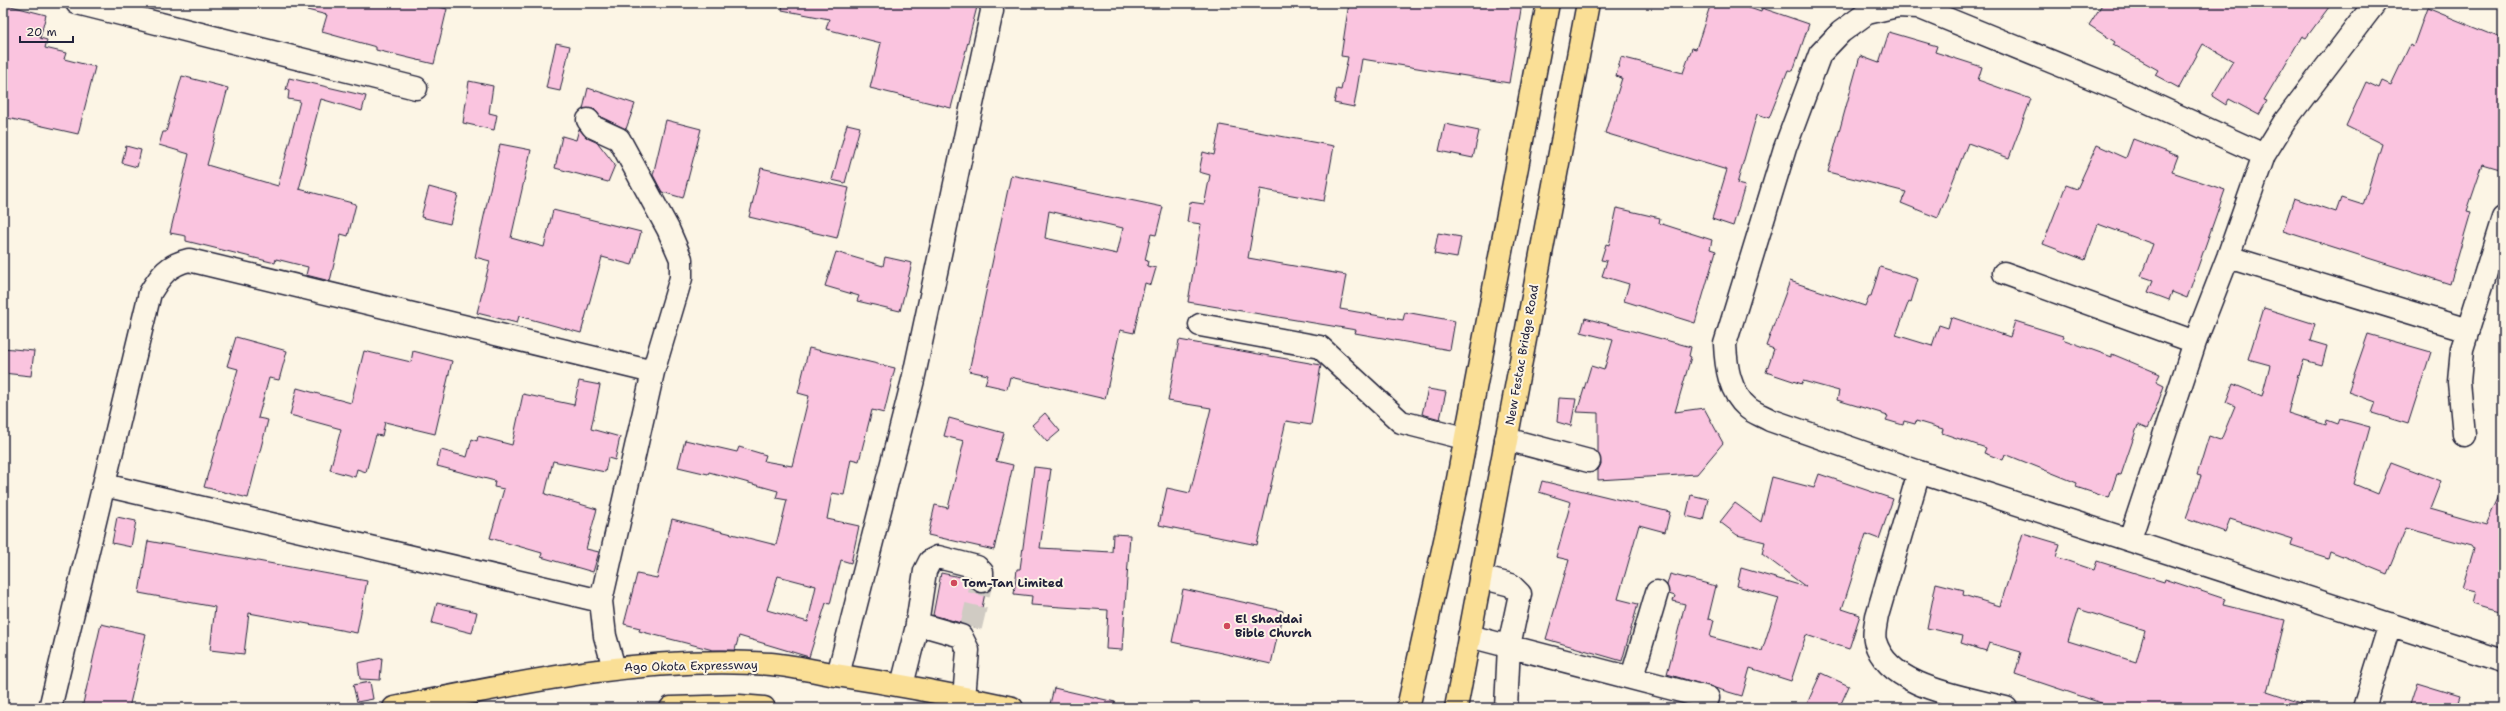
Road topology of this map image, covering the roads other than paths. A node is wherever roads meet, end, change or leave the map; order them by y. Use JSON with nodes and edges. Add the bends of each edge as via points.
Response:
{"nodes":[{"id":1,"x":77,"y":3,"type":"edge"},
{"id":2,"x":992,"y":3,"type":"edge"},
{"id":3,"x":1548,"y":3,"type":"edge"},
{"id":4,"x":1588,"y":3,"type":"edge"},
{"id":5,"x":2375,"y":3,"type":"edge"},
{"id":6,"x":416,"y":88,"type":"dead end"},
{"id":7,"x":588,"y":120,"type":"dead end"},
{"id":8,"x":2264,"y":155,"type":"junction"},
{"id":9,"x":2503,"y":218,"type":"edge"},
{"id":10,"x":2228,"y":257,"type":"junction"},
{"id":11,"x":2004,"y":273,"type":"dead end"},
{"id":12,"x":1200,"y":325,"type":"dead end"},
{"id":13,"x":2468,"y":330,"type":"junction"},
{"id":14,"x":2195,"y":342,"type":"junction"},
{"id":15,"x":653,"y":372,"type":"junction"},
{"id":16,"x":2464,"y":436,"type":"dead end"},
{"id":17,"x":1464,"y":438,"type":"junction"},
{"id":18,"x":1506,"y":439,"type":"junction"},
{"id":19,"x":1589,"y":461,"type":"dead end"},
{"id":20,"x":1919,"y":472,"type":"junction"},
{"id":21,"x":104,"y":485,"type":"junction"},
{"id":22,"x":2130,"y":539,"type":"junction"},
{"id":23,"x":1480,"y":577,"type":"junction"},
{"id":24,"x":982,"y":581,"type":"tunnel mouth"},
{"id":25,"x":1657,"y":592,"type":"dead end"},
{"id":26,"x":601,"y":601,"type":"junction"},
{"id":27,"x":2390,"y":624,"type":"junction"},
{"id":28,"x":972,"y":627,"type":"tunnel mouth"},
{"id":29,"x":916,"y":630,"type":"junction"},
{"id":30,"x":1469,"y":636,"type":"junction"},
{"id":31,"x":1509,"y":646,"type":"junction"},
{"id":32,"x":968,"y":650,"type":"junction"},
{"id":33,"x":2503,"y":661,"type":"edge"},
{"id":34,"x":614,"y":668,"type":"junction"},
{"id":35,"x":838,"y":675,"type":"junction"},
{"id":36,"x":1632,"y":677,"type":"junction"},
{"id":37,"x":902,"y":685,"type":"junction"},
{"id":38,"x":964,"y":698,"type":"junction"},
{"id":39,"x":1708,"y":698,"type":"dead end"},
{"id":40,"x":50,"y":708,"type":"edge"},
{"id":41,"x":394,"y":708,"type":"edge"},
{"id":42,"x":671,"y":708,"type":"edge"},
{"id":43,"x":764,"y":708,"type":"edge"},
{"id":44,"x":1012,"y":708,"type":"edge"},
{"id":45,"x":1408,"y":708,"type":"edge"},
{"id":46,"x":1456,"y":708,"type":"edge"},
{"id":47,"x":1506,"y":708,"type":"edge"},
{"id":48,"x":2006,"y":708,"type":"edge"},
{"id":49,"x":2364,"y":708,"type":"edge"}],
"edges":[{"from":1,"to":6,"type":"street"},
{"from":2,"to":35,"type":"street","via":[[913,380]]},
{"from":3,"to":17,"type":"main road"},
{"from":4,"to":18,"type":"main road","name":"New Festac Bridge Road"},
{"from":5,"to":8,"type":"street","via":[[2285,121]]},
{"from":7,"to":15,"type":"street","via":[[593,128],[619,139],[668,229],[680,259],[682,278]]},
{"from":8,"to":10,"type":"street"},
{"from":8,"to":20,"type":"street","via":[[2126,92],[1918,7],[1897,6],[1867,12],[1841,32],[1820,54],[1785,148],[1725,344],[1726,369],[1735,392],[1753,411],[1770,420]]},
{"from":9,"to":13,"type":"street"},
{"from":10,"to":13,"type":"street"},
{"from":10,"to":14,"type":"street"},
{"from":11,"to":14,"type":"street"},
{"from":12,"to":17,"type":"street","via":[[1320,347],[1401,422]]},
{"from":13,"to":16,"type":"street","via":[[2462,349],[2459,382]]},
{"from":14,"to":22,"type":"street"},
{"from":15,"to":21,"type":"street","via":[[189,260],[176,263],[166,270],[150,293]]},
{"from":15,"to":26,"type":"street"},
{"from":17,"to":45,"type":"main road","via":[[1454,500]]},
{"from":18,"to":19,"type":"street"},
{"from":18,"to":23,"type":"main road","name":"New Festac Bridge Road"},
{"from":20,"to":22,"type":"street"},
{"from":20,"to":48,"type":"street","via":[[1877,616],[1875,640],[1884,659],[1900,674],[1916,683]]},
{"from":21,"to":26,"type":"street"},
{"from":21,"to":40,"type":"street"},
{"from":22,"to":27,"type":"street"},
{"from":23,"to":30,"type":"main road","name":"New Festac Bridge Road"},
{"from":23,"to":31,"type":"street","via":[[1511,585],[1520,594]]},
{"from":24,"to":29,"type":"street","via":[[982,572],[977,567],[938,557],[930,561],[926,570]]},
{"from":25,"to":36,"type":"street"},
{"from":26,"to":34,"type":"street","via":[[605,636]]},
{"from":27,"to":33,"type":"street"},
{"from":27,"to":49,"type":"street"},
{"from":28,"to":32,"type":"street"},
{"from":29,"to":32,"type":"street","via":[[926,626],[961,636]]},
{"from":29,"to":37,"type":"street"},
{"from":30,"to":31,"type":"street"},
{"from":30,"to":46,"type":"main road","name":"New Festac Bridge Road"},
{"from":31,"to":36,"type":"street"},
{"from":31,"to":47,"type":"street"},
{"from":32,"to":38,"type":"street"},
{"from":34,"to":35,"type":"main road","name":"Ago Okota Expressway","via":[[722,663],[772,664]]},
{"from":34,"to":41,"type":"main road","name":"Ago Okota Expressway","via":[[538,679]]},
{"from":35,"to":37,"type":"main road","name":"Ago Okota Expressway"},
{"from":36,"to":39,"type":"street"},
{"from":37,"to":38,"type":"main road","name":"Ago Okota Expressway"},
{"from":38,"to":44,"type":"main road","name":"Ago Okota Expressway"},
{"from":42,"to":43,"type":"main road"}]}
